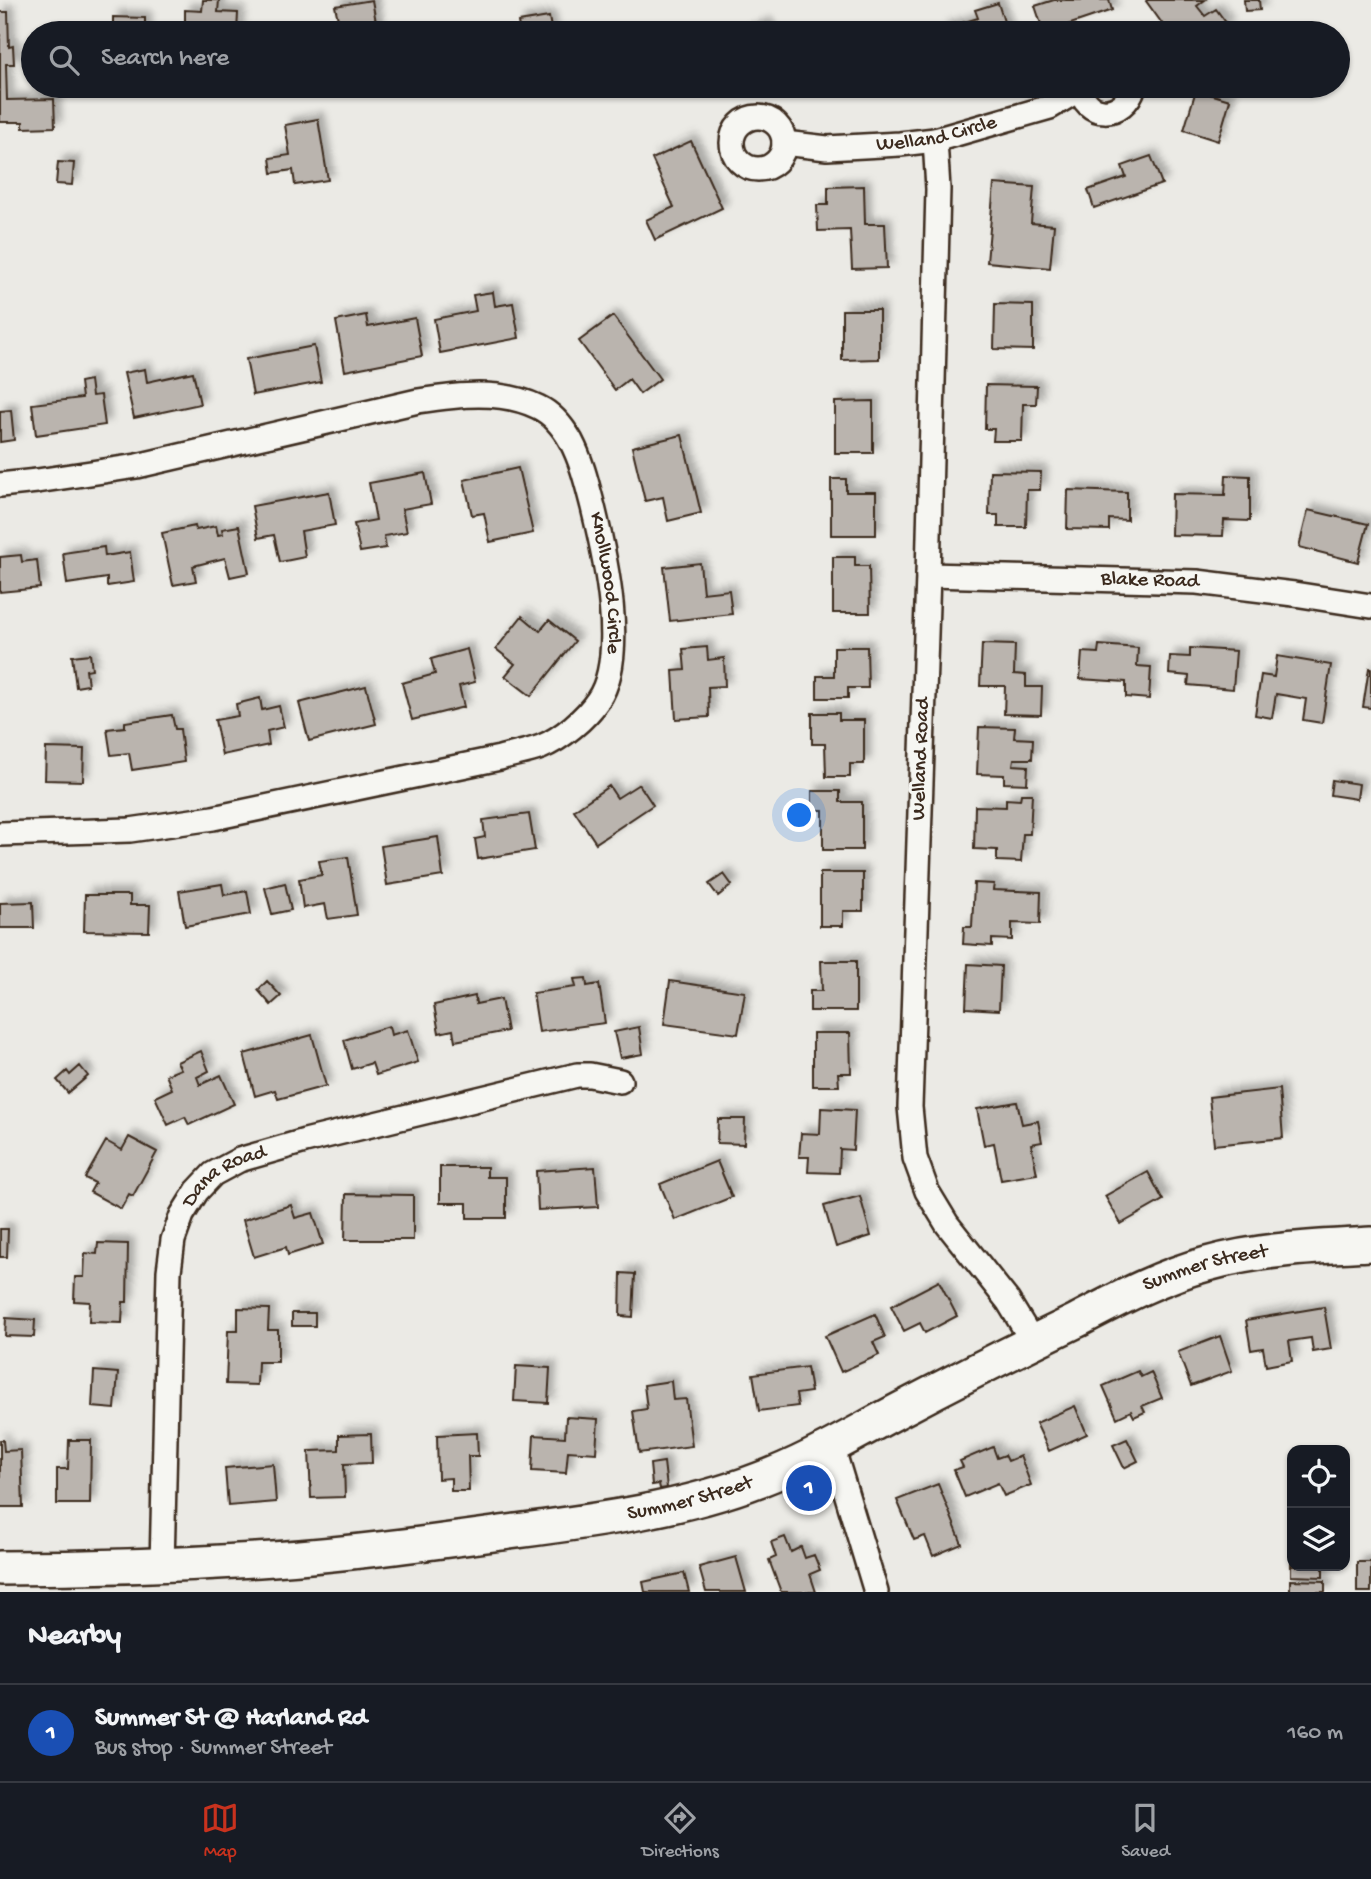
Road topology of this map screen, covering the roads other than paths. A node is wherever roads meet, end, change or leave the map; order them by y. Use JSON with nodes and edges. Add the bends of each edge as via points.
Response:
{"nodes":[{"id":1,"x":1064,"y":98,"type":"edge"},
{"id":2,"x":1084,"y":98,"type":"edge"},
{"id":3,"x":1129,"y":98,"type":"edge"},
{"id":4,"x":935,"y":140,"type":"junction"},
{"id":5,"x":784,"y":143,"type":"dead end"},
{"id":6,"x":0,"y":485,"type":"edge"},
{"id":7,"x":928,"y":575,"type":"junction"},
{"id":8,"x":1371,"y":606,"type":"edge"},
{"id":9,"x":0,"y":834,"type":"edge"},
{"id":10,"x":620,"y":1081,"type":"dead end"},
{"id":11,"x":1371,"y":1244,"type":"edge"},
{"id":12,"x":1033,"y":1342,"type":"junction"},
{"id":13,"x":832,"y":1446,"type":"junction"},
{"id":14,"x":162,"y":1566,"type":"junction"},
{"id":15,"x":0,"y":1568,"type":"edge"},
{"id":16,"x":876,"y":1592,"type":"edge"}],
"edges":[{"from":1,"to":4,"type":"street","name":"Welland Circle","via":[[1050,107]]},
{"from":2,"to":3,"type":"street","name":"Welland Circle","via":[[1103,111],[1114,110]]},
{"from":4,"to":5,"type":"street","name":"Welland Circle","via":[[827,148]]},
{"from":4,"to":7,"type":"street","name":"Welland Road","via":[[938,189]]},
{"from":6,"to":9,"type":"street","name":"Knollwood Circle","via":[[136,466],[418,401],[458,395],[512,399],[539,407],[557,420],[583,467],[603,549],[612,653],[599,699],[578,724],[543,746],[213,818],[130,830]]},
{"from":7,"to":8,"type":"street","name":"Blake Road","via":[[1197,582]]},
{"from":7,"to":12,"type":"street","name":"Welland Road","via":[[910,1107],[915,1158],[926,1191],[947,1224],[1008,1301]]},
{"from":10,"to":14,"type":"street","name":"Dana Road","via":[[577,1075],[305,1142],[239,1160],[213,1174],[182,1215],[173,1240]]},
{"from":11,"to":12,"type":"street","name":"Summer Street","via":[[1254,1253],[1206,1264],[1119,1299]]},
{"from":12,"to":13,"type":"street","name":"Summer Street"},
{"from":13,"to":14,"type":"street","name":"Summer Street","via":[[722,1494],[636,1513],[418,1544]]},
{"from":13,"to":16,"type":"street"},
{"from":14,"to":15,"type":"street","name":"Summer Street"}]}
